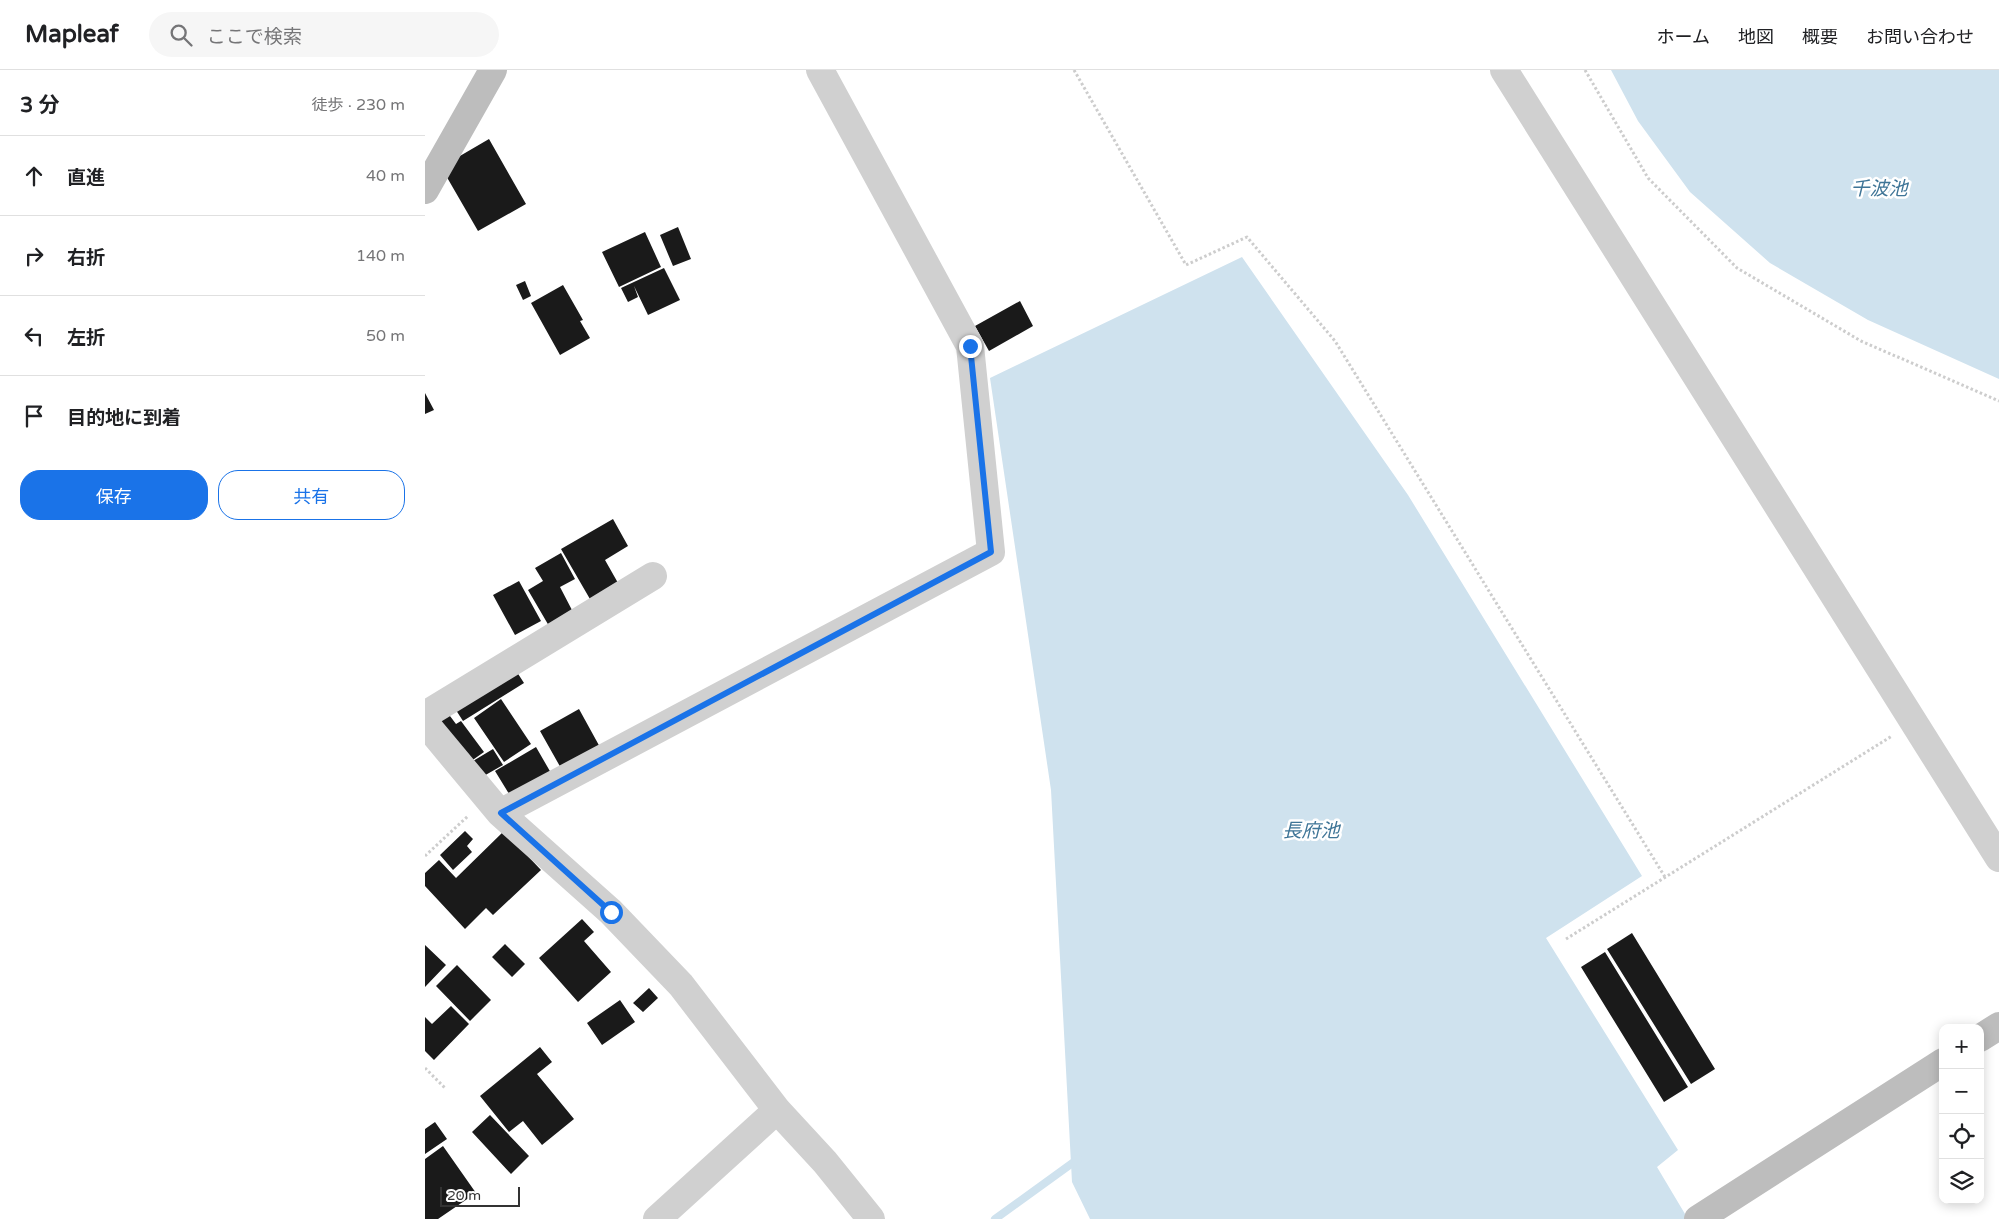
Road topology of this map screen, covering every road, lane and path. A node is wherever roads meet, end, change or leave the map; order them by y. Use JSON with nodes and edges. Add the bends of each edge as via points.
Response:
{"nodes":[{"id":1,"x":493,"y":70,"type":"edge"},
{"id":2,"x":819,"y":70,"type":"edge"},
{"id":3,"x":1074,"y":70,"type":"edge"},
{"id":4,"x":1504,"y":70,"type":"edge"},
{"id":5,"x":1585,"y":70,"type":"edge"},
{"id":6,"x":425,"y":190,"type":"edge"},
{"id":7,"x":1999,"y":401,"type":"edge"},
{"id":8,"x":653,"y":576,"type":"dead end"},
{"id":9,"x":425,"y":715,"type":"edge"},
{"id":10,"x":1914,"y":722,"type":"junction"},
{"id":11,"x":425,"y":723,"type":"edge"},
{"id":12,"x":494,"y":806,"type":"junction"},
{"id":13,"x":425,"y":856,"type":"edge"},
{"id":14,"x":1999,"y":858,"type":"edge"},
{"id":15,"x":1665,"y":877,"type":"junction"},
{"id":16,"x":1566,"y":939,"type":"dead end"},
{"id":17,"x":1999,"y":1026,"type":"edge"},
{"id":18,"x":1984,"y":1035,"type":"edge"},
{"id":19,"x":1939,"y":1065,"type":"edge"},
{"id":20,"x":425,"y":1068,"type":"edge"},
{"id":21,"x":446,"y":1089,"type":"dead end"},
{"id":22,"x":777,"y":1110,"type":"junction"},
{"id":23,"x":657,"y":1219,"type":"edge"},
{"id":24,"x":871,"y":1219,"type":"edge"},
{"id":25,"x":1698,"y":1219,"type":"edge"}],
"edges":[{"from":1,"to":6,"type":"street"},
{"from":2,"to":12,"type":"street","via":[[970,346],[991,552]]},
{"from":3,"to":15,"type":"path","via":[[1186,266],[1247,237],[1335,341]]},
{"from":4,"to":10,"type":"street"},
{"from":5,"to":7,"type":"path","via":[[1648,178],[1737,268],[1861,341]]},
{"from":8,"to":9,"type":"street"},
{"from":10,"to":14,"type":"street"},
{"from":10,"to":15,"type":"path"},
{"from":11,"to":12,"type":"street"},
{"from":12,"to":13,"type":"path"},
{"from":12,"to":22,"type":"street","via":[[611,912],[681,985]]},
{"from":15,"to":16,"type":"path"},
{"from":17,"to":18,"type":"street"},
{"from":19,"to":25,"type":"street"},
{"from":20,"to":21,"type":"path"},
{"from":22,"to":23,"type":"street"},
{"from":22,"to":24,"type":"street"}]}
